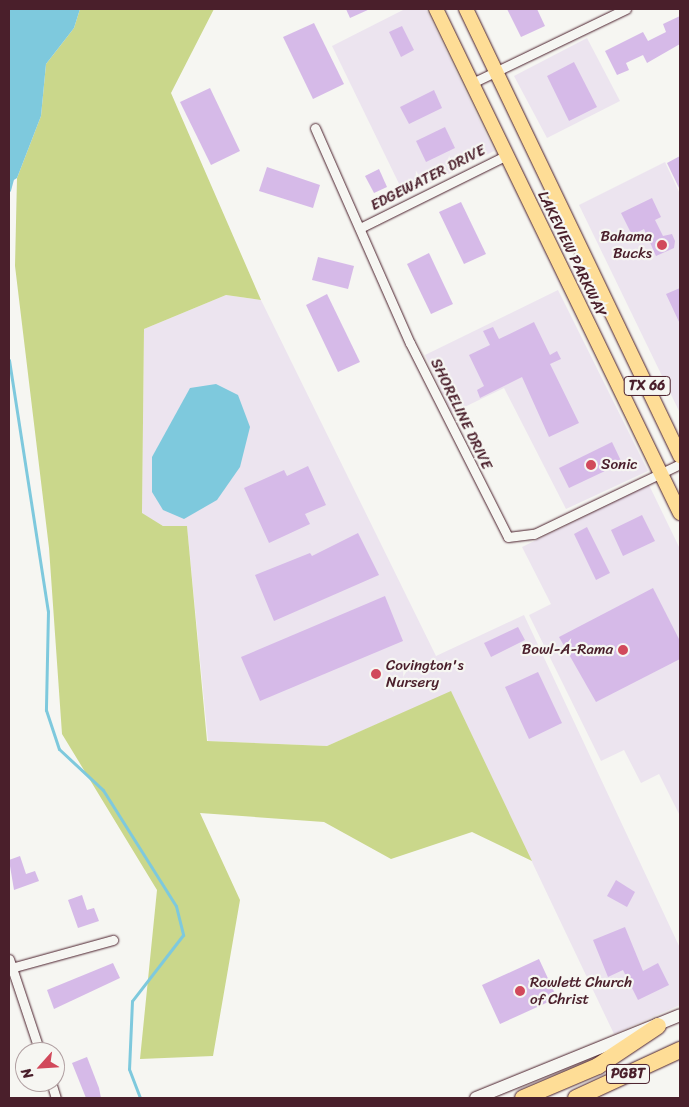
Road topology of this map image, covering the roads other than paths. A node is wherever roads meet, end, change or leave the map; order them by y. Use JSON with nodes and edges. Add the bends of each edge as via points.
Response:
{"nodes":[{"id":1,"x":436,"y":9,"type":"edge"},
{"id":2,"x":466,"y":9,"type":"edge"},
{"id":3,"x":626,"y":9,"type":"edge"},
{"id":4,"x":497,"y":71,"type":"junction"},
{"id":5,"x":472,"y":83,"type":"junction"},
{"id":6,"x":315,"y":128,"type":"dead end"},
{"id":7,"x":506,"y":155,"type":"junction"},
{"id":8,"x":362,"y":227,"type":"junction"},
{"id":9,"x":680,"y":456,"type":"edge"},
{"id":10,"x":680,"y":464,"type":"edge"},
{"id":11,"x":660,"y":474,"type":"junction"},
{"id":12,"x":680,"y":513,"type":"edge"},
{"id":13,"x":113,"y":940,"type":"dead end"},
{"id":14,"x":10,"y":963,"type":"edge"},
{"id":15,"x":680,"y":1014,"type":"edge"},
{"id":16,"x":658,"y":1026,"type":"junction"},
{"id":17,"x":37,"y":1042,"type":"edge"},
{"id":18,"x":680,"y":1050,"type":"edge"},
{"id":19,"x":476,"y":1098,"type":"edge"},
{"id":20,"x":523,"y":1098,"type":"edge"},
{"id":21,"x":576,"y":1098,"type":"edge"}],
"edges":[{"from":1,"to":5,"type":"main road","name":"LAKEVIEW PARKWAY","number":"TX 66"},
{"from":2,"to":4,"type":"main road","name":"LAKEVIEW PARKWAY","number":"TX 66"},
{"from":3,"to":4,"type":"street"},
{"from":4,"to":5,"type":"street"},
{"from":4,"to":9,"type":"main road","name":"LAKEVIEW PARKWAY","number":"TX 66"},
{"from":5,"to":7,"type":"main road","name":"LAKEVIEW PARKWAY","number":"TX 66"},
{"from":6,"to":8,"type":"street","name":"SHORELINE DRIVE"},
{"from":7,"to":8,"type":"street","name":"EDGEWATER DRIVE"},
{"from":7,"to":11,"type":"main road","name":"LAKEVIEW PARKWAY","number":"TX 66"},
{"from":8,"to":11,"type":"street","name":"SHORELINE DRIVE","via":[[410,343],[508,537],[534,534]]},
{"from":10,"to":11,"type":"street","name":"SHORELINE DRIVE"},
{"from":11,"to":12,"type":"main road","name":"LAKEVIEW PARKWAY","number":"TX 66"},
{"from":13,"to":14,"type":"street"},
{"from":14,"to":17,"type":"street"},
{"from":15,"to":16,"type":"main road"},
{"from":16,"to":19,"type":"main road"},
{"from":16,"to":20,"type":"highway","via":[[598,1066]]},
{"from":18,"to":21,"type":"highway","number":"PGBT"}]}
